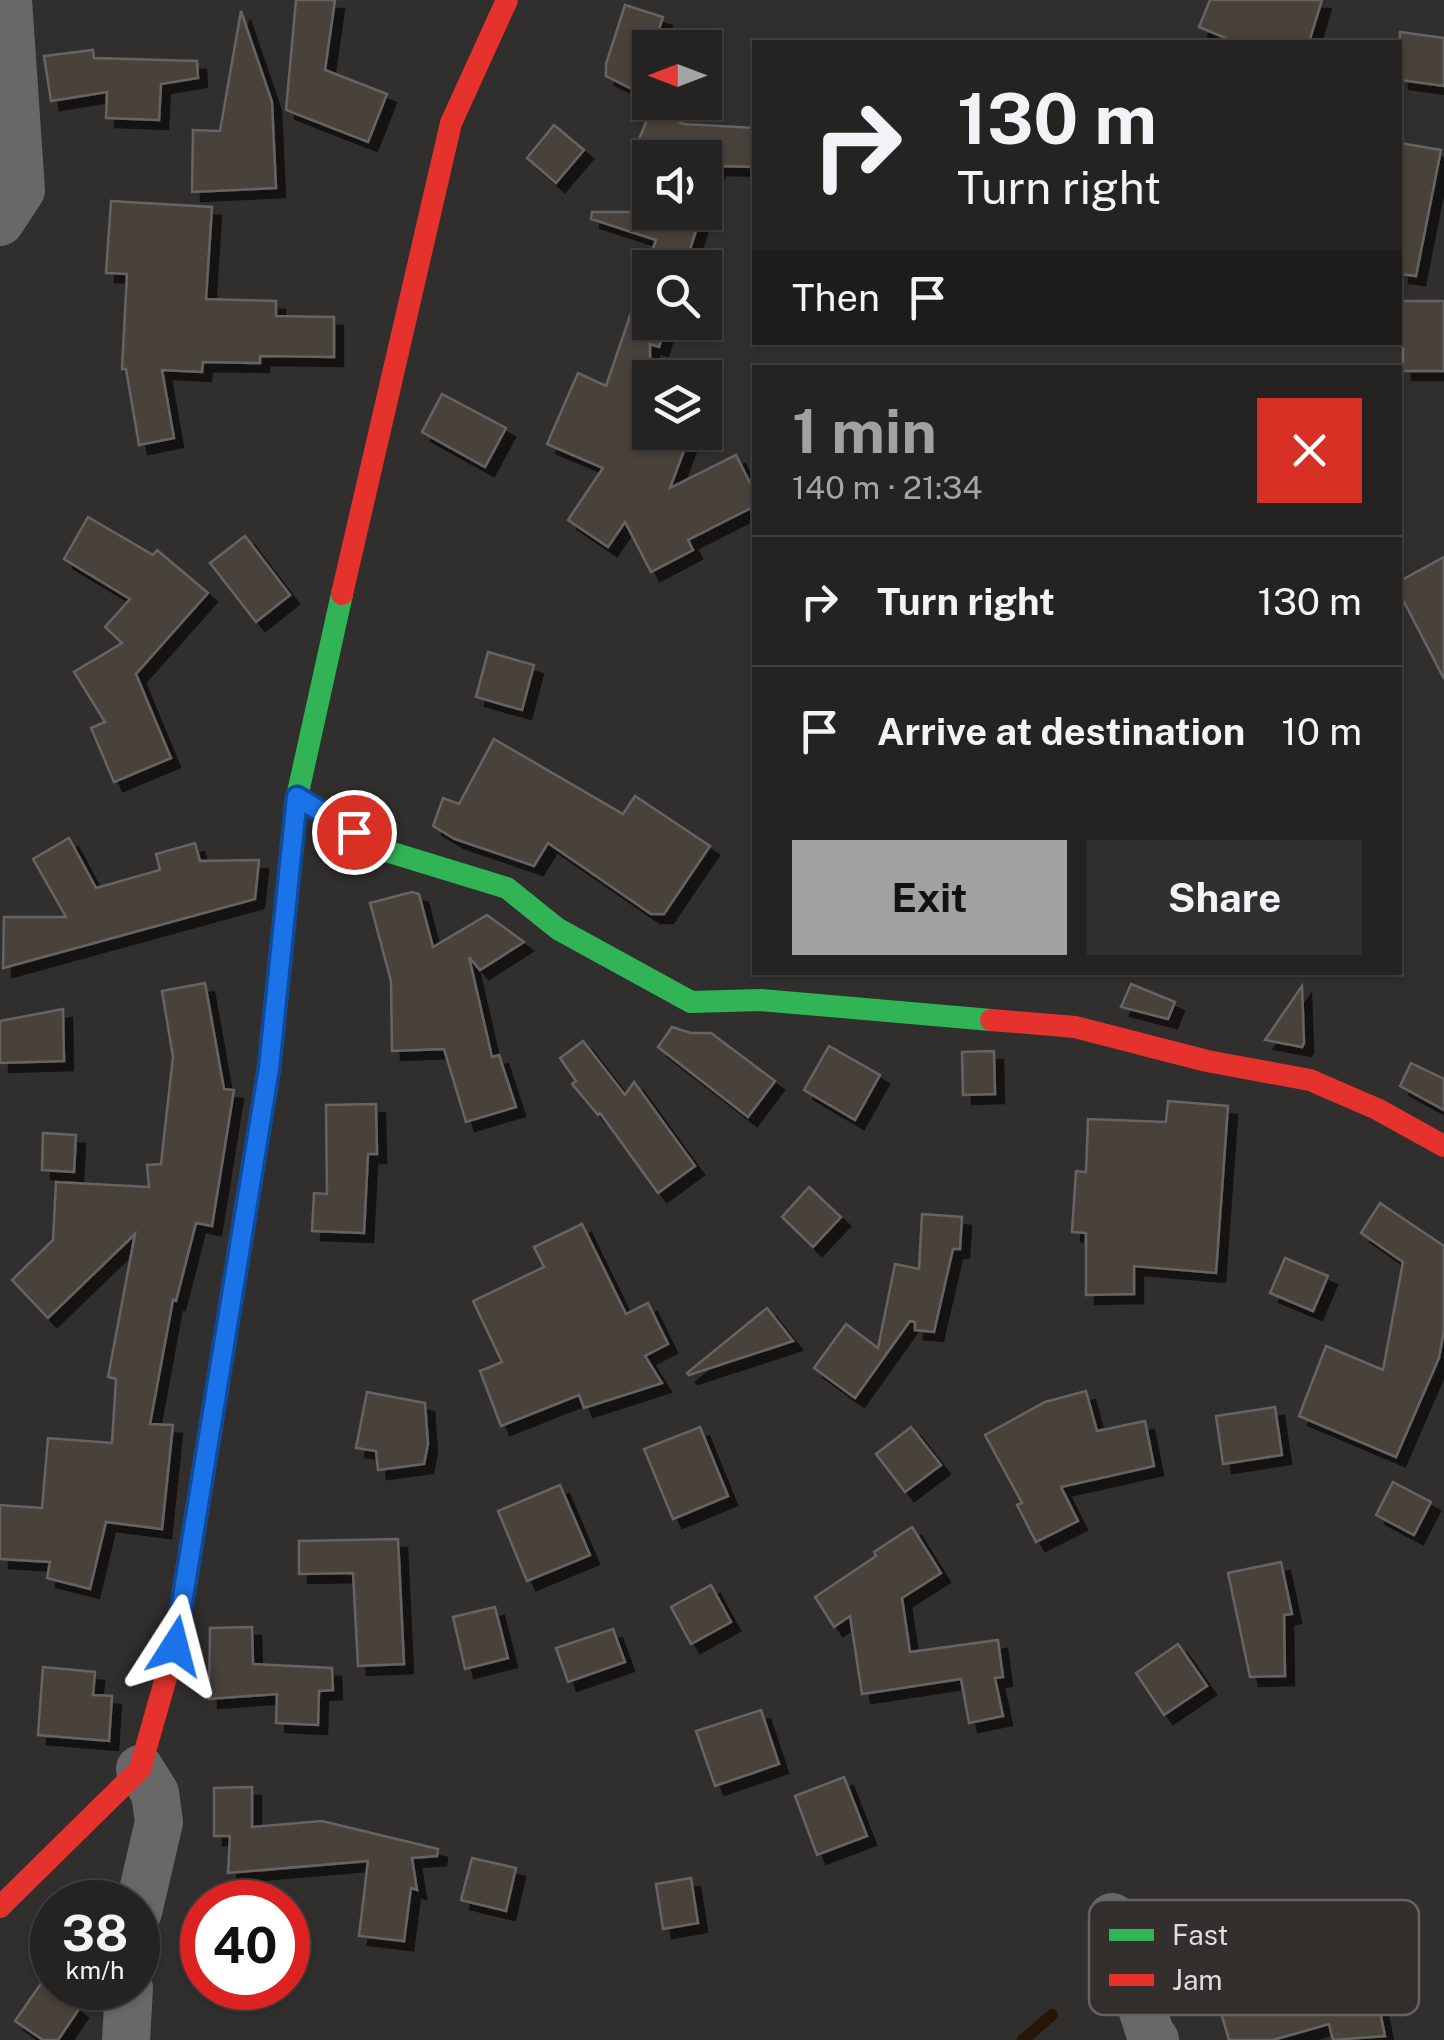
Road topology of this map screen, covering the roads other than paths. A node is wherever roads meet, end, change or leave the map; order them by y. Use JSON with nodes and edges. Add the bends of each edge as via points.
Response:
{"nodes":[{"id":1,"x":8,"y":0,"type":"edge"},
{"id":2,"x":507,"y":0,"type":"edge"},
{"id":3,"x":0,"y":222,"type":"edge"},
{"id":4,"x":297,"y":797,"type":"junction"},
{"id":5,"x":1444,"y":1146,"type":"edge"},
{"id":6,"x":140,"y":1769,"type":"junction"},
{"id":7,"x":146,"y":1880,"type":"edge"},
{"id":8,"x":0,"y":1906,"type":"edge"},
{"id":9,"x":128,"y":2010,"type":"edge"},
{"id":10,"x":1144,"y":2015,"type":"edge"},
{"id":11,"x":126,"y":2040,"type":"edge"},
{"id":12,"x":1155,"y":2040,"type":"edge"}],
"edges":[{"from":1,"to":3,"type":"street","via":[[22,190]]},
{"from":2,"to":4,"type":"street","via":[[452,123]]},
{"from":4,"to":5,"type":"street","via":[[383,850],[507,888],[558,928],[691,1002],[761,1000],[1075,1027],[1310,1080]]},
{"from":4,"to":6,"type":"street","via":[[254,1171],[175,1646]]},
{"from":6,"to":7,"type":"street","via":[[155,1793],[160,1822]]},
{"from":6,"to":8,"type":"street"},
{"from":9,"to":11,"type":"street"},
{"from":10,"to":12,"type":"street"}]}
